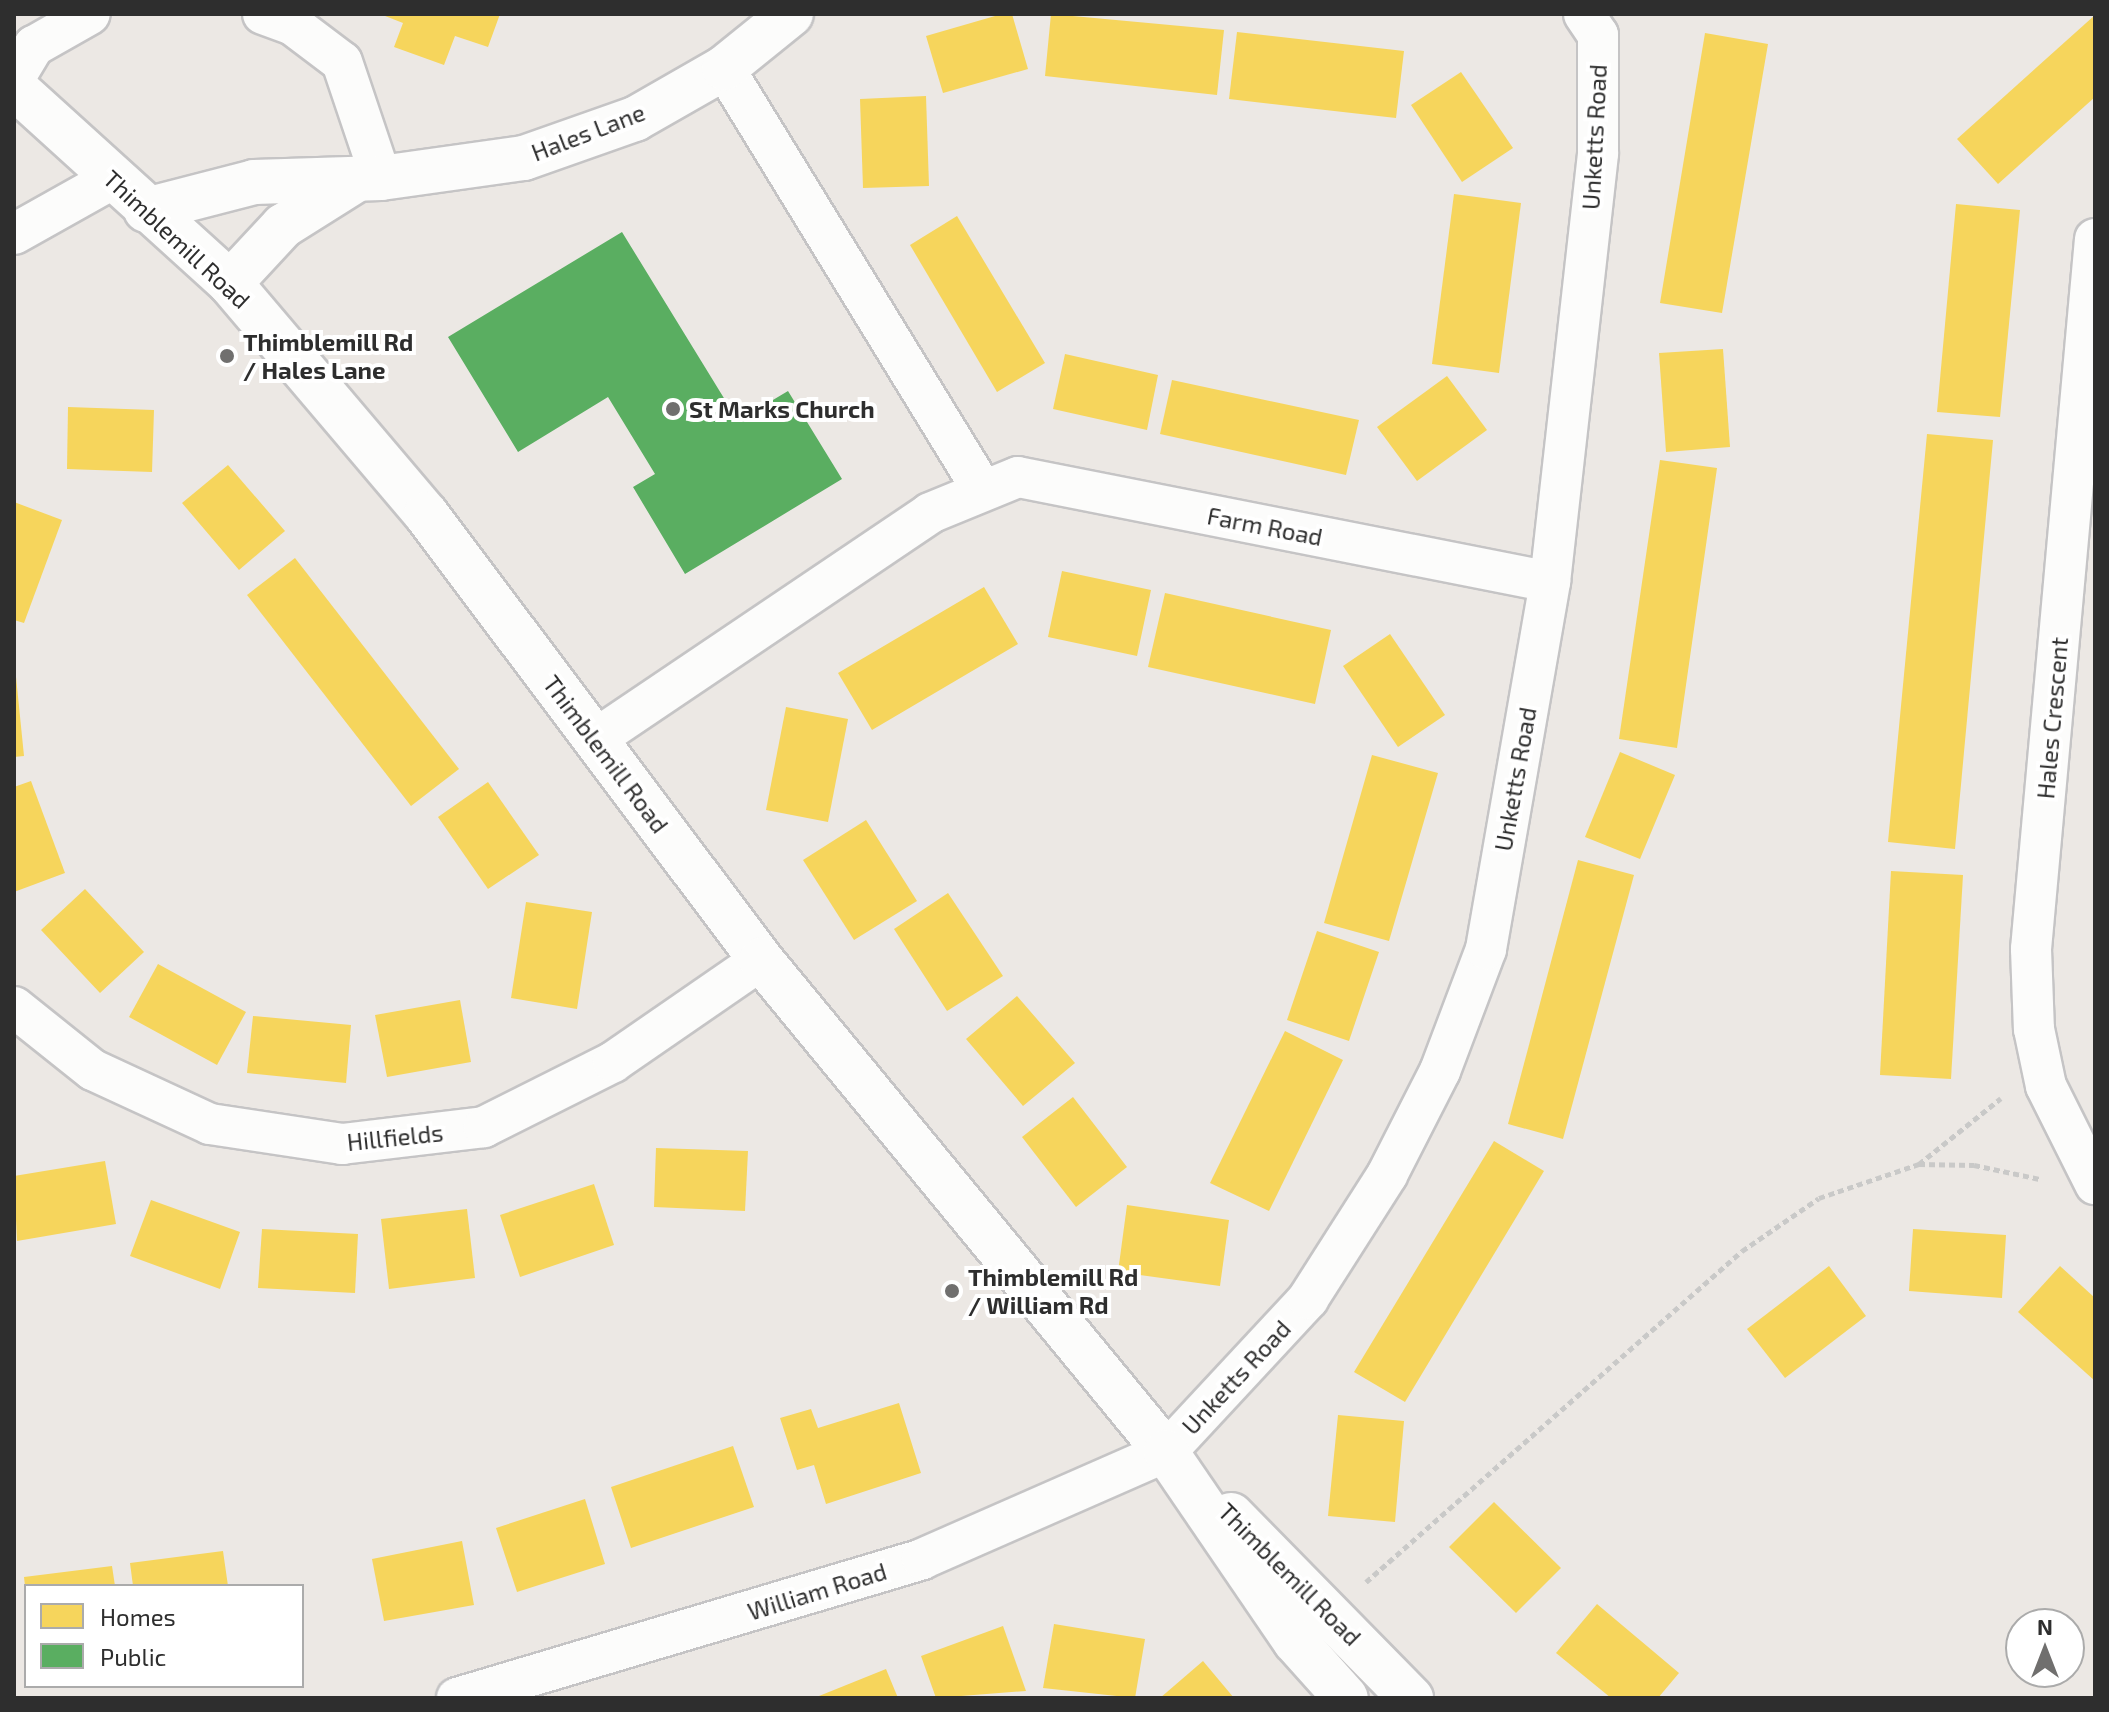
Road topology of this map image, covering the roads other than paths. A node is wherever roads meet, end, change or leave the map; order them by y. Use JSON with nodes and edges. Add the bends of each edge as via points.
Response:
{"nodes":[{"id":1,"x":90,"y":14,"type":"edge"},
{"id":2,"x":263,"y":14,"type":"edge"},
{"id":3,"x":791,"y":14,"type":"edge"},
{"id":4,"x":1584,"y":14,"type":"edge"},
{"id":5,"x":724,"y":68,"type":"junction"},
{"id":6,"x":14,"y":79,"type":"edge"},
{"id":7,"x":14,"y":87,"type":"edge"},
{"id":8,"x":369,"y":178,"type":"junction"},
{"id":9,"x":112,"y":179,"type":"junction"},
{"id":10,"x":146,"y":210,"type":"junction"},
{"id":11,"x":14,"y":234,"type":"edge"},
{"id":12,"x":2095,"y":239,"type":"edge"},
{"id":13,"x":230,"y":283,"type":"junction"},
{"id":14,"x":981,"y":487,"type":"junction"},
{"id":15,"x":1550,"y":582,"type":"junction"},
{"id":16,"x":594,"y":740,"type":"junction"},
{"id":17,"x":761,"y":960,"type":"junction"},
{"id":18,"x":14,"y":1009,"type":"edge"},
{"id":19,"x":2095,"y":1184,"type":"edge"},
{"id":20,"x":1166,"y":1452,"type":"junction"},
{"id":21,"x":457,"y":1698,"type":"edge"},
{"id":22,"x":1346,"y":1698,"type":"edge"},
{"id":23,"x":1411,"y":1698,"type":"edge"}],
"edges":[{"from":1,"to":6,"type":"street","via":[[34,46]]},
{"from":2,"to":8,"type":"street","via":[[293,25],[342,62]]},
{"from":3,"to":5,"type":"main road","name":"Hales Lane"},
{"from":4,"to":15,"type":"street","name":"Unketts Road","via":[[1598,35],[1598,153]]},
{"from":5,"to":8,"type":"main road","name":"Hales Lane","via":[[635,119],[524,158]]},
{"from":5,"to":14,"type":"street"},
{"from":7,"to":9,"type":"main road","name":"Thimblemill Road"},
{"from":8,"to":10,"type":"main road","name":"Hales Lane","via":[[254,182]]},
{"from":8,"to":13,"type":"main road","name":"Hales Lane","via":[[283,226]]},
{"from":9,"to":10,"type":"main road","name":"Thimblemill Road"},
{"from":9,"to":11,"type":"street"},
{"from":10,"to":13,"type":"main road","name":"Thimblemill Road"},
{"from":12,"to":19,"type":"street","name":"Hales Crescent","via":[[2031,949],[2034,1029],[2061,1129]]},
{"from":13,"to":16,"type":"main road","name":"Thimblemill Road","via":[[426,514]]},
{"from":14,"to":15,"type":"street","name":"Farm Road","via":[[1018,477]]},
{"from":14,"to":16,"type":"street","name":"Farm Road","via":[[930,513]]},
{"from":15,"to":20,"type":"street","name":"Unketts Road","via":[[1486,949],[1440,1071],[1387,1175],[1308,1299]]},
{"from":16,"to":17,"type":"main road","name":"Thimblemill Road"},
{"from":17,"to":18,"type":"street","name":"Hillfields","via":[[613,1062],[484,1127],[342,1144],[210,1124],[93,1070]]},
{"from":17,"to":20,"type":"main road","name":"Thimblemill Road"},
{"from":20,"to":21,"type":"street","name":"William Road","via":[[922,1559]]},
{"from":20,"to":22,"type":"main road","name":"Thimblemill Road","via":[[1295,1641]]},
{"from":20,"to":23,"type":"main road","name":"Thimblemill Road"}]}
